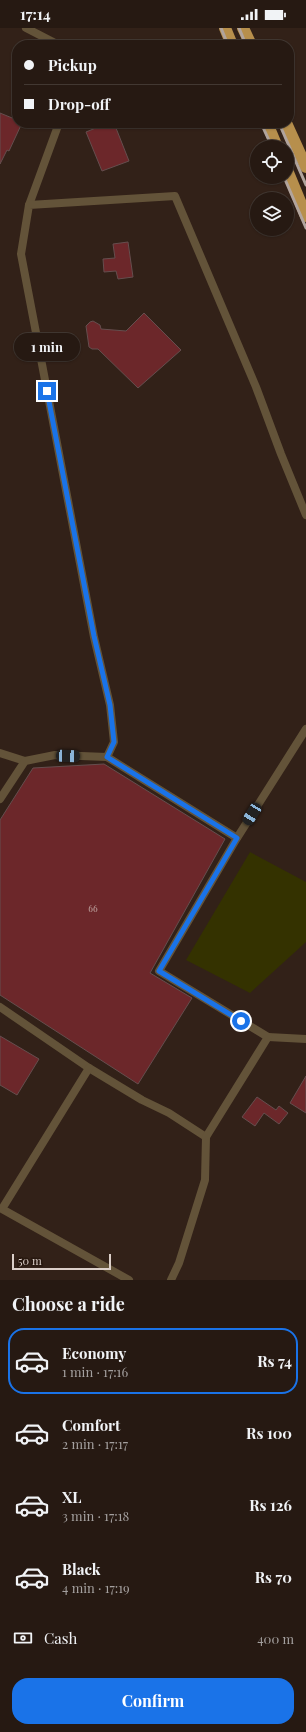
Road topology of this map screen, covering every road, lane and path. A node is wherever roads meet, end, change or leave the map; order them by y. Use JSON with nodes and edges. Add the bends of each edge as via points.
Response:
{"nodes":[{"id":1,"x":26,"y":28,"type":"edge"},
{"id":2,"x":225,"y":28,"type":"edge"},
{"id":3,"x":243,"y":28,"type":"edge"},
{"id":4,"x":49,"y":40,"type":"edge"},
{"id":5,"x":230,"y":40,"type":"edge"},
{"id":6,"x":249,"y":40,"type":"edge"},
{"id":7,"x":57,"y":128,"type":"edge"},
{"id":8,"x":269,"y":128,"type":"edge"},
{"id":9,"x":288,"y":128,"type":"edge"},
{"id":10,"x":274,"y":140,"type":"edge"},
{"id":11,"x":306,"y":167,"type":"edge"},
{"id":12,"x":293,"y":184,"type":"edge"},
{"id":13,"x":29,"y":205,"type":"junction"},
{"id":14,"x":306,"y":216,"type":"edge"},
{"id":15,"x":306,"y":515,"type":"edge"},
{"id":16,"x":306,"y":729,"type":"edge"},
{"id":17,"x":0,"y":753,"type":"edge"},
{"id":18,"x":107,"y":757,"type":"junction"},
{"id":19,"x":26,"y":761,"type":"junction"},
{"id":20,"x":0,"y":799,"type":"edge"},
{"id":21,"x":237,"y":838,"type":"junction"},
{"id":22,"x":0,"y":1007,"type":"edge"},
{"id":23,"x":268,"y":1037,"type":"junction"},
{"id":24,"x":306,"y":1039,"type":"edge"},
{"id":25,"x":89,"y":1068,"type":"junction"},
{"id":26,"x":206,"y":1137,"type":"junction"},
{"id":27,"x":1,"y":1208,"type":"edge"},
{"id":28,"x":129,"y":1280,"type":"edge"},
{"id":29,"x":171,"y":1280,"type":"edge"}],
"edges":[{"from":1,"to":4,"type":"lane"},
{"from":2,"to":5,"type":"highway"},
{"from":3,"to":6,"type":"highway"},
{"from":7,"to":13,"type":"lane"},
{"from":8,"to":10,"type":"highway"},
{"from":9,"to":11,"type":"highway"},
{"from":12,"to":14,"type":"highway"},
{"from":13,"to":15,"type":"lane","via":[[176,196],[256,386]]},
{"from":13,"to":18,"type":"lane","via":[[21,254],[94,636],[110,705],[114,742]]},
{"from":16,"to":21,"type":"lane"},
{"from":17,"to":19,"type":"lane"},
{"from":18,"to":19,"type":"lane","via":[[55,756]]},
{"from":18,"to":21,"type":"lane"},
{"from":19,"to":20,"type":"lane"},
{"from":21,"to":23,"type":"lane","via":[[159,971]]},
{"from":22,"to":25,"type":"lane"},
{"from":23,"to":24,"type":"lane"},
{"from":23,"to":26,"type":"lane"},
{"from":25,"to":26,"type":"lane"},
{"from":25,"to":27,"type":"lane"},
{"from":26,"to":29,"type":"lane","via":[[206,1180]]},
{"from":27,"to":28,"type":"lane"}]}
